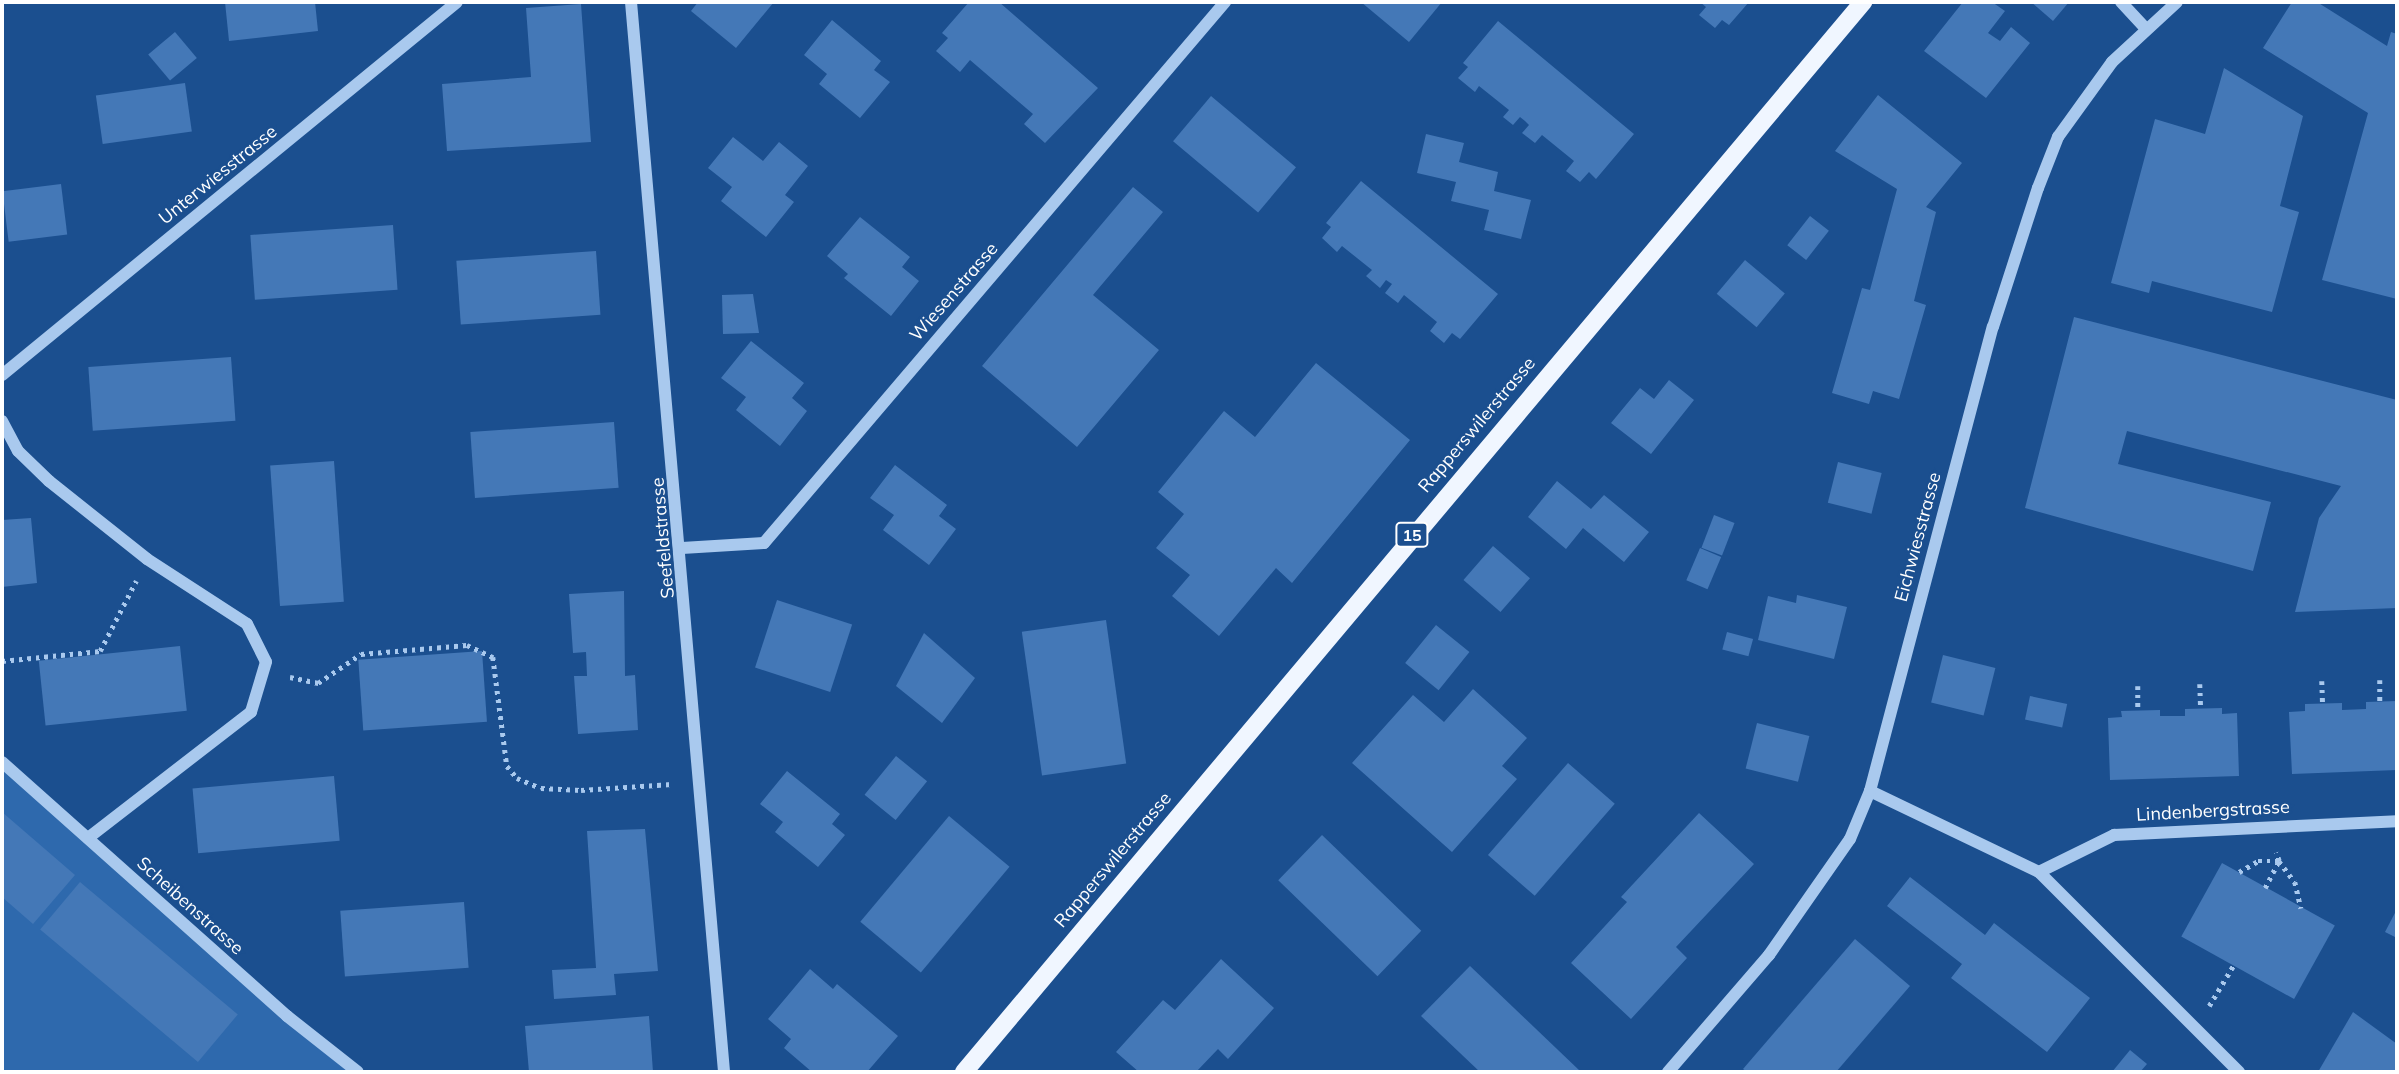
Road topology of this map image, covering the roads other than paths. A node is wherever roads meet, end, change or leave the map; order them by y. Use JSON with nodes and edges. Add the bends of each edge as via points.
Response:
{"nodes":[{"id":1,"x":457,"y":2,"type":"edge"},
{"id":2,"x":631,"y":2,"type":"edge"},
{"id":3,"x":1226,"y":2,"type":"edge"},
{"id":4,"x":1863,"y":2,"type":"edge"},
{"id":5,"x":2120,"y":2,"type":"edge"},
{"id":6,"x":2177,"y":2,"type":"edge"},
{"id":7,"x":2146,"y":29,"type":"junction"},
{"id":8,"x":2,"y":375,"type":"edge"},
{"id":9,"x":2,"y":421,"type":"edge"},
{"id":10,"x":682,"y":548,"type":"junction"},
{"id":11,"x":2,"y":762,"type":"edge"},
{"id":12,"x":1870,"y":791,"type":"junction"},
{"id":13,"x":2397,"y":821,"type":"edge"},
{"id":14,"x":88,"y":838,"type":"junction"},
{"id":15,"x":2039,"y":872,"type":"junction"},
{"id":16,"x":358,"y":1072,"type":"edge"},
{"id":17,"x":724,"y":1072,"type":"edge"},
{"id":18,"x":964,"y":1072,"type":"edge"},
{"id":19,"x":1668,"y":1072,"type":"edge"},
{"id":20,"x":2239,"y":1072,"type":"edge"}],
"edges":[{"from":1,"to":8,"type":"street","name":"Unterwiesstrasse"},
{"from":2,"to":10,"type":"street","name":"Seefeldstrasse"},
{"from":3,"to":10,"type":"street","name":"Wiesenstrasse","via":[[764,543]]},
{"from":4,"to":18,"type":"main road","name":"Rapperswilerstrasse","number":"15"},
{"from":5,"to":7,"type":"street"},
{"from":6,"to":7,"type":"street","name":"Eichwiesstrasse"},
{"from":7,"to":12,"type":"street","name":"Eichwiesstrasse","via":[[2112,62],[2058,137],[2038,188],[1993,327]]},
{"from":9,"to":14,"type":"street","via":[[18,451],[48,481],[147,559],[247,624],[266,662],[251,712]]},
{"from":10,"to":17,"type":"street","name":"Seefeldstrasse"},
{"from":11,"to":14,"type":"street","name":"Scheibenstrasse"},
{"from":12,"to":15,"type":"street"},
{"from":12,"to":19,"type":"street","name":"Eichwiesstrasse","via":[[1850,839],[1819,886],[1769,955]]},
{"from":13,"to":15,"type":"street","name":"Lindenbergstrasse","via":[[2113,835]]},
{"from":14,"to":16,"type":"street","name":"Scheibenstrasse","via":[[287,1016]]},
{"from":15,"to":20,"type":"street"}]}
